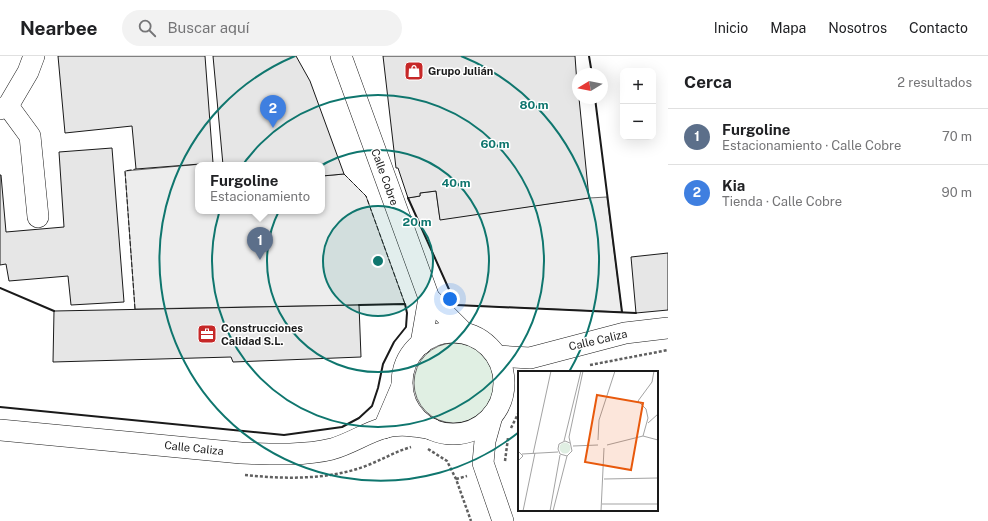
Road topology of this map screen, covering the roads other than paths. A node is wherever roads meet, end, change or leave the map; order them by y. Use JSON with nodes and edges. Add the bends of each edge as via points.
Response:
{"nodes":[{"id":1,"x":34,"y":56,"type":"edge"},
{"id":2,"x":341,"y":56,"type":"edge"},
{"id":3,"x":4,"y":108,"type":"edge"},
{"id":4,"x":38,"y":217,"type":"dead end"},
{"id":5,"x":429,"y":298,"type":"junction"},
{"id":6,"x":668,"y":328,"type":"edge"},
{"id":7,"x":463,"y":332,"type":"junction"},
{"id":8,"x":421,"y":344,"type":"junction"},
{"id":9,"x":497,"y":356,"type":"junction"},
{"id":10,"x":530,"y":358,"type":"junction"},
{"id":11,"x":519,"y":371,"type":"edge"},
{"id":12,"x":518,"y":372,"type":"edge"},
{"id":13,"x":402,"y":386,"type":"junction"},
{"id":14,"x":504,"y":389,"type":"junction"},
{"id":15,"x":492,"y":416,"type":"junction"},
{"id":16,"x":384,"y":428,"type":"junction"},
{"id":17,"x":0,"y":430,"type":"edge"},
{"id":18,"x":441,"y":431,"type":"junction"},
{"id":19,"x":484,"y":463,"type":"junction"},
{"id":20,"x":503,"y":521,"type":"edge"}],
"edges":[{"from":1,"to":3,"type":"street","via":[[28,72]]},
{"from":2,"to":5,"type":"street","name":"Calle Cobre"},
{"from":3,"to":4,"type":"street","via":[[30,136]]},
{"from":5,"to":7,"type":"street","name":"Calle Cobre"},
{"from":5,"to":8,"type":"street","name":"Calle Cobre"},
{"from":6,"to":10,"type":"street","name":"Calle Caliza","via":[[626,333]]},
{"from":7,"to":8,"type":"street","via":[[436,334]]},
{"from":7,"to":9,"type":"street","via":[[486,343]]},
{"from":8,"to":13,"type":"street","via":[[406,363]]},
{"from":9,"to":10,"type":"street","name":"Calle Caliza"},
{"from":9,"to":14,"type":"street","via":[[502,367]]},
{"from":10,"to":11,"type":"street"},
{"from":12,"to":14,"type":"street"},
{"from":13,"to":16,"type":"street"},
{"from":13,"to":18,"type":"street","via":[[411,411],[420,421]]},
{"from":14,"to":15,"type":"street","via":[[502,399]]},
{"from":15,"to":18,"type":"street","via":[[469,432]]},
{"from":15,"to":19,"type":"street","via":[[485,441]]},
{"from":16,"to":17,"type":"street","name":"Calle Caliza","via":[[332,449],[267,454]]},
{"from":16,"to":18,"type":"street","name":"Calle Caliza","via":[[409,425]]},
{"from":18,"to":19,"type":"street","via":[[469,446]]},
{"from":19,"to":20,"type":"street"}]}
